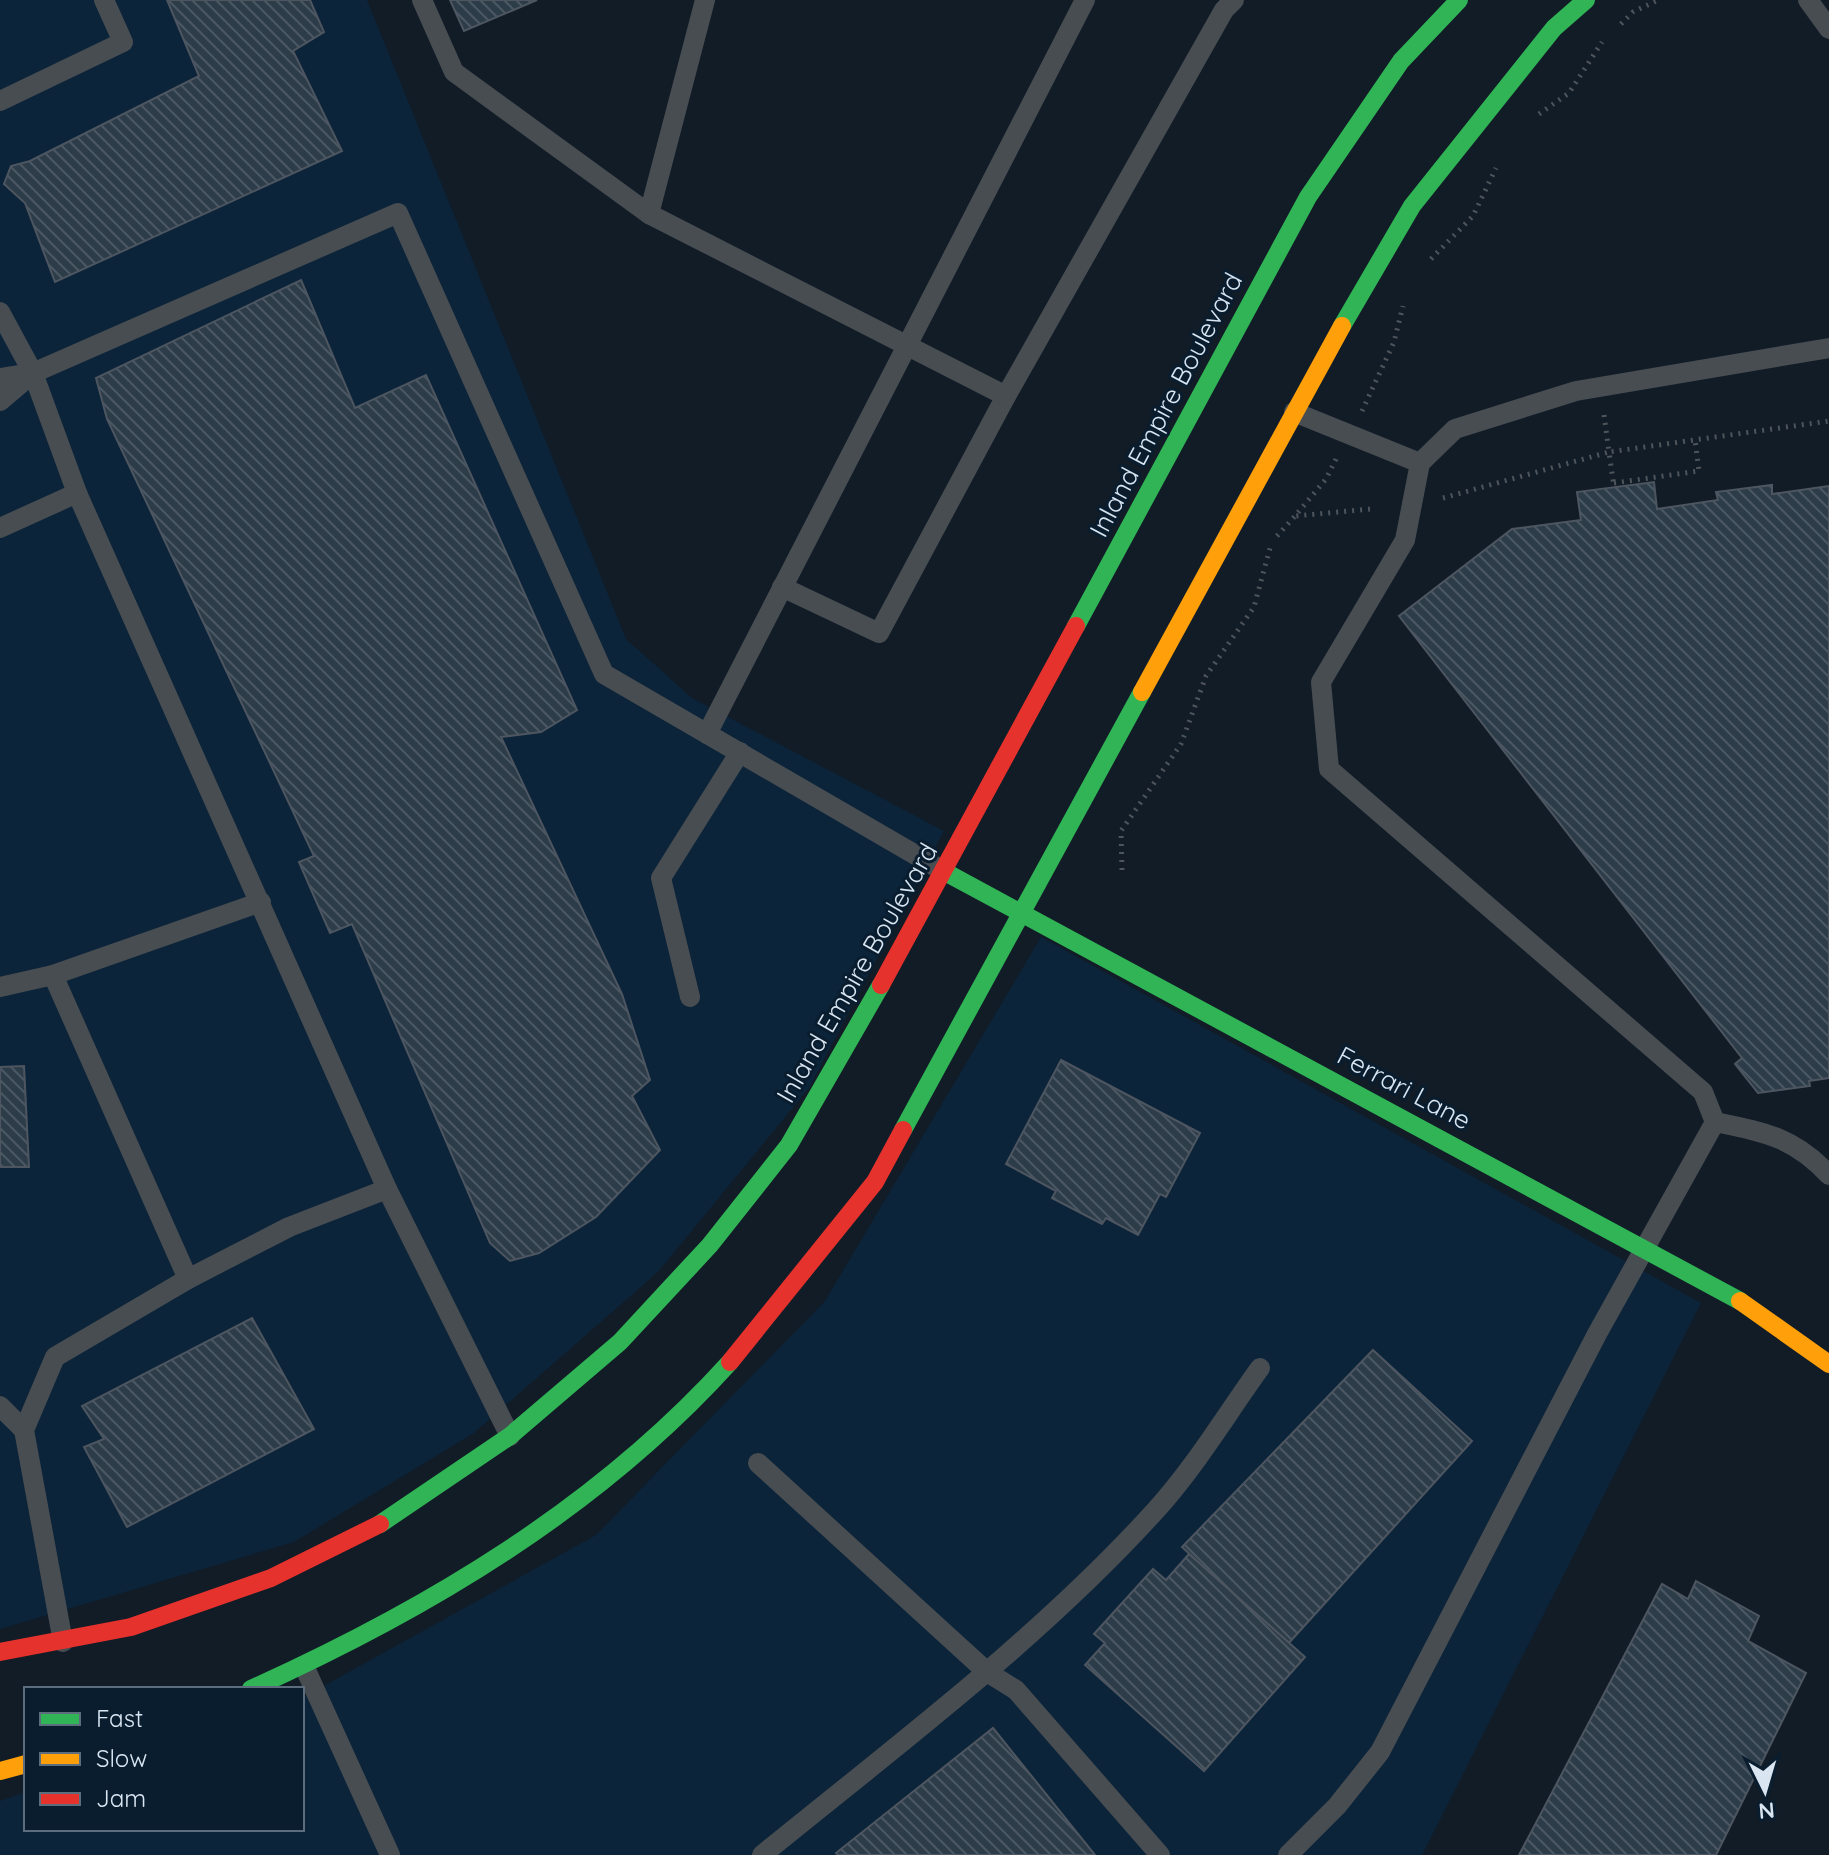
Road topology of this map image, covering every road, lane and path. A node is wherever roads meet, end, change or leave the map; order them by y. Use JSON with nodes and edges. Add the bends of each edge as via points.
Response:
{"nodes":[{"id":1,"x":104,"y":0,"type":"edge"},
{"id":2,"x":422,"y":0,"type":"edge"},
{"id":3,"x":705,"y":0,"type":"edge"},
{"id":4,"x":1085,"y":0,"type":"edge"},
{"id":5,"x":1459,"y":0,"type":"edge"},
{"id":6,"x":1586,"y":0,"type":"edge"},
{"id":7,"x":1658,"y":0,"type":"edge"},
{"id":8,"x":1808,"y":0,"type":"edge"},
{"id":9,"x":1223,"y":3,"type":"edge"},
{"id":10,"x":1829,"y":29,"type":"edge"},
{"id":11,"x":0,"y":101,"type":"edge"},
{"id":12,"x":1533,"y":118,"type":"dead end"},
{"id":13,"x":1500,"y":159,"type":"dead end"},
{"id":14,"x":649,"y":214,"type":"junction"},
{"id":15,"x":1423,"y":270,"type":"dead end"},
{"id":16,"x":1404,"y":302,"type":"dead end"},
{"id":17,"x":0,"y":312,"type":"edge"},
{"id":18,"x":908,"y":346,"type":"junction"},
{"id":19,"x":1829,"y":348,"type":"edge"},
{"id":20,"x":33,"y":373,"type":"junction"},
{"id":21,"x":0,"y":378,"type":"edge"},
{"id":22,"x":1601,"y":387,"type":"junction"},
{"id":23,"x":1006,"y":396,"type":"junction"},
{"id":24,"x":0,"y":401,"type":"edge"},
{"id":25,"x":1294,"y":412,"type":"junction"},
{"id":26,"x":1829,"y":421,"type":"edge"},
{"id":27,"x":1349,"y":435,"type":"junction"},
{"id":28,"x":1695,"y":440,"type":"junction"},
{"id":29,"x":1609,"y":452,"type":"junction"},
{"id":30,"x":1420,"y":463,"type":"junction"},
{"id":31,"x":77,"y":493,"type":"junction"},
{"id":32,"x":1441,"y":498,"type":"dead end"},
{"id":33,"x":1370,"y":509,"type":"dead end"},
{"id":34,"x":1295,"y":516,"type":"junction"},
{"id":35,"x":0,"y":528,"type":"edge"},
{"id":36,"x":782,"y":587,"type":"junction"},
{"id":37,"x":707,"y":734,"type":"junction"},
{"id":38,"x":740,"y":752,"type":"junction"},
{"id":39,"x":1122,"y":870,"type":"dead end"},
{"id":40,"x":945,"y":872,"type":"junction"},
{"id":41,"x":261,"y":902,"type":"junction"},
{"id":42,"x":1024,"y":913,"type":"junction"},
{"id":43,"x":53,"y":975,"type":"junction"},
{"id":44,"x":0,"y":987,"type":"edge"},
{"id":45,"x":690,"y":997,"type":"dead end"},
{"id":46,"x":1715,"y":1122,"type":"junction"},
{"id":47,"x":1829,"y":1175,"type":"edge"},
{"id":48,"x":387,"y":1189,"type":"junction"},
{"id":49,"x":1645,"y":1247,"type":"junction"},
{"id":50,"x":188,"y":1279,"type":"junction"},
{"id":51,"x":1829,"y":1364,"type":"edge"},
{"id":52,"x":1260,"y":1368,"type":"dead end"},
{"id":53,"x":0,"y":1406,"type":"edge"},
{"id":54,"x":24,"y":1430,"type":"junction"},
{"id":55,"x":510,"y":1436,"type":"junction"},
{"id":56,"x":758,"y":1463,"type":"dead end"},
{"id":57,"x":63,"y":1642,"type":"junction"},
{"id":58,"x":0,"y":1652,"type":"edge"},
{"id":59,"x":304,"y":1666,"type":"junction"},
{"id":60,"x":987,"y":1672,"type":"junction"},
{"id":61,"x":256,"y":1687,"type":"edge"},
{"id":62,"x":24,"y":1765,"type":"edge"},
{"id":63,"x":0,"y":1771,"type":"edge"},
{"id":64,"x":390,"y":1855,"type":"edge"},
{"id":65,"x":762,"y":1855,"type":"edge"},
{"id":66,"x":1160,"y":1855,"type":"edge"},
{"id":67,"x":1288,"y":1855,"type":"edge"}],
"edges":[{"from":1,"to":11,"type":"lane","via":[[123,42]]},
{"from":2,"to":14,"type":"lane","via":[[454,72]]},
{"from":3,"to":14,"type":"lane"},
{"from":4,"to":18,"type":"lane"},
{"from":5,"to":40,"type":"main road","name":"Inland Empire Boulevard","via":[[1401,61],[1308,197]]},
{"from":6,"to":25,"type":"main road","via":[[1554,28],[1412,206]]},
{"from":7,"to":12,"type":"path","via":[[1633,12],[1603,41],[1569,93]]},
{"from":8,"to":10,"type":"lane"},
{"from":9,"to":23,"type":"lane"},
{"from":13,"to":15,"type":"path","via":[[1473,216]]},
{"from":14,"to":18,"type":"lane"},
{"from":16,"to":27,"type":"path","via":[[1385,365]]},
{"from":17,"to":20,"type":"lane"},
{"from":18,"to":23,"type":"lane"},
{"from":18,"to":36,"type":"lane"},
{"from":19,"to":22,"type":"lane"},
{"from":20,"to":21,"type":"lane"},
{"from":20,"to":24,"type":"lane"},
{"from":20,"to":31,"type":"lane"},
{"from":20,"to":37,"type":"lane","via":[[398,213],[604,674]]},
{"from":22,"to":29,"type":"path"},
{"from":22,"to":30,"type":"lane","via":[[1455,429]]},
{"from":23,"to":36,"type":"lane","via":[[879,633]]},
{"from":25,"to":27,"type":"lane"},
{"from":25,"to":42,"type":"main road"},
{"from":26,"to":28,"type":"path"},
{"from":27,"to":30,"type":"lane"},
{"from":27,"to":34,"type":"path","via":[[1326,479]]},
{"from":28,"to":29,"type":"path"},
{"from":28,"to":29,"type":"path","via":[[1699,471],[1614,485]]},
{"from":29,"to":32,"type":"path"},
{"from":30,"to":46,"type":"lane","via":[[1405,540],[1321,682],[1329,769],[1703,1092]]},
{"from":31,"to":35,"type":"lane"},
{"from":31,"to":41,"type":"lane"},
{"from":33,"to":34,"type":"path"},
{"from":34,"to":39,"type":"path","via":[[1273,542],[1247,619],[1206,676],[1181,744],[1121,831]]},
{"from":36,"to":37,"type":"lane"},
{"from":37,"to":38,"type":"lane"},
{"from":38,"to":40,"type":"lane"},
{"from":38,"to":45,"type":"lane","via":[[661,878]]},
{"from":40,"to":42,"type":"main road","name":"Ferrari Lane"},
{"from":40,"to":55,"type":"main road","name":"Inland Empire Boulevard","via":[[789,1145],[710,1245],[620,1342]]},
{"from":41,"to":43,"type":"lane"},
{"from":41,"to":48,"type":"lane"},
{"from":42,"to":49,"type":"main road","name":"Ferrari Lane"},
{"from":42,"to":59,"type":"main road","via":[[875,1182],[780,1305],[691,1402],[562,1513],[425,1604]]},
{"from":43,"to":44,"type":"lane"},
{"from":43,"to":50,"type":"lane"},
{"from":46,"to":47,"type":"lane","via":[[1773,1134],[1809,1153]]},
{"from":46,"to":49,"type":"lane"},
{"from":48,"to":50,"type":"lane","via":[[289,1227]]},
{"from":48,"to":55,"type":"lane"},
{"from":49,"to":51,"type":"main road","name":"Ferrari Lane","via":[[1725,1290]]},
{"from":49,"to":67,"type":"lane","via":[[1380,1752]]},
{"from":50,"to":54,"type":"lane","via":[[55,1357]]},
{"from":52,"to":60,"type":"lane","via":[[1157,1509]]},
{"from":53,"to":54,"type":"lane"},
{"from":54,"to":57,"type":"lane"},
{"from":55,"to":57,"type":"main road","name":"Inland Empire Boulevard","via":[[386,1521],[271,1578],[131,1627]]},
{"from":56,"to":60,"type":"lane"},
{"from":57,"to":58,"type":"main road","name":"Inland Empire Boulevard"},
{"from":59,"to":61,"type":"main road"},
{"from":59,"to":64,"type":"lane"},
{"from":60,"to":65,"type":"lane"},
{"from":60,"to":66,"type":"lane","via":[[1016,1690]]},
{"from":62,"to":63,"type":"main road"}]}
